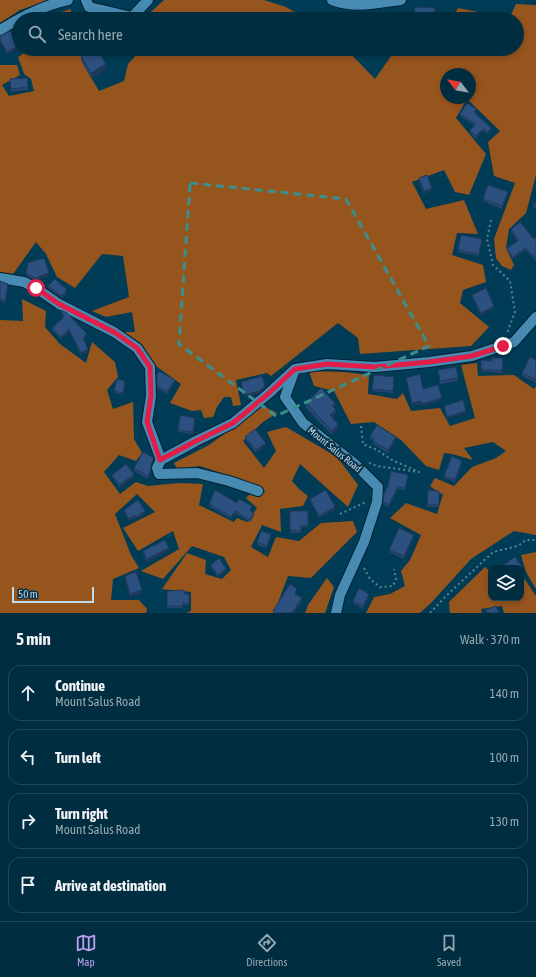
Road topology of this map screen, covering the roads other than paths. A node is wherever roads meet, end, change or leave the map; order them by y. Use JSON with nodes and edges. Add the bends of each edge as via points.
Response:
{"nodes":[{"id":1,"x":68,"y":0,"type":"edge"},
{"id":2,"x":86,"y":0,"type":"edge"},
{"id":3,"x":148,"y":0,"type":"edge"},
{"id":4,"x":332,"y":0,"type":"edge"},
{"id":5,"x":401,"y":0,"type":"edge"},
{"id":6,"x":34,"y":12,"type":"edge"},
{"id":7,"x":110,"y":12,"type":"edge"},
{"id":8,"x":137,"y":12,"type":"edge"},
{"id":9,"x":12,"y":23,"type":"edge"},
{"id":10,"x":0,"y":30,"type":"edge"},
{"id":11,"x":0,"y":278,"type":"edge"},
{"id":12,"x":536,"y":317,"type":"edge"},
{"id":13,"x":295,"y":369,"type":"junction"},
{"id":14,"x":160,"y":460,"type":"junction"},
{"id":15,"x":258,"y":491,"type":"dead end"},
{"id":16,"x":336,"y":613,"type":"edge"}],
"edges":[{"from":1,"to":6,"type":"street"},
{"from":2,"to":7,"type":"street","via":[[89,7]]},
{"from":3,"to":8,"type":"street"},
{"from":4,"to":5,"type":"street","via":[[341,4],[362,6]]},
{"from":9,"to":10,"type":"street"},
{"from":11,"to":14,"type":"street","via":[[24,282],[36,288],[59,304],[114,332],[137,348],[150,367],[151,396],[147,422]]},
{"from":12,"to":13,"type":"street","via":[[514,342],[472,356],[375,367],[327,364]]},
{"from":13,"to":14,"type":"street","via":[[233,423]]},
{"from":13,"to":16,"type":"street","name":"Mount Salus Road","via":[[285,397],[302,423],[356,465],[378,487],[378,502],[358,557],[340,595]]},
{"from":14,"to":15,"type":"street","via":[[157,468],[159,474],[197,473]]}]}
